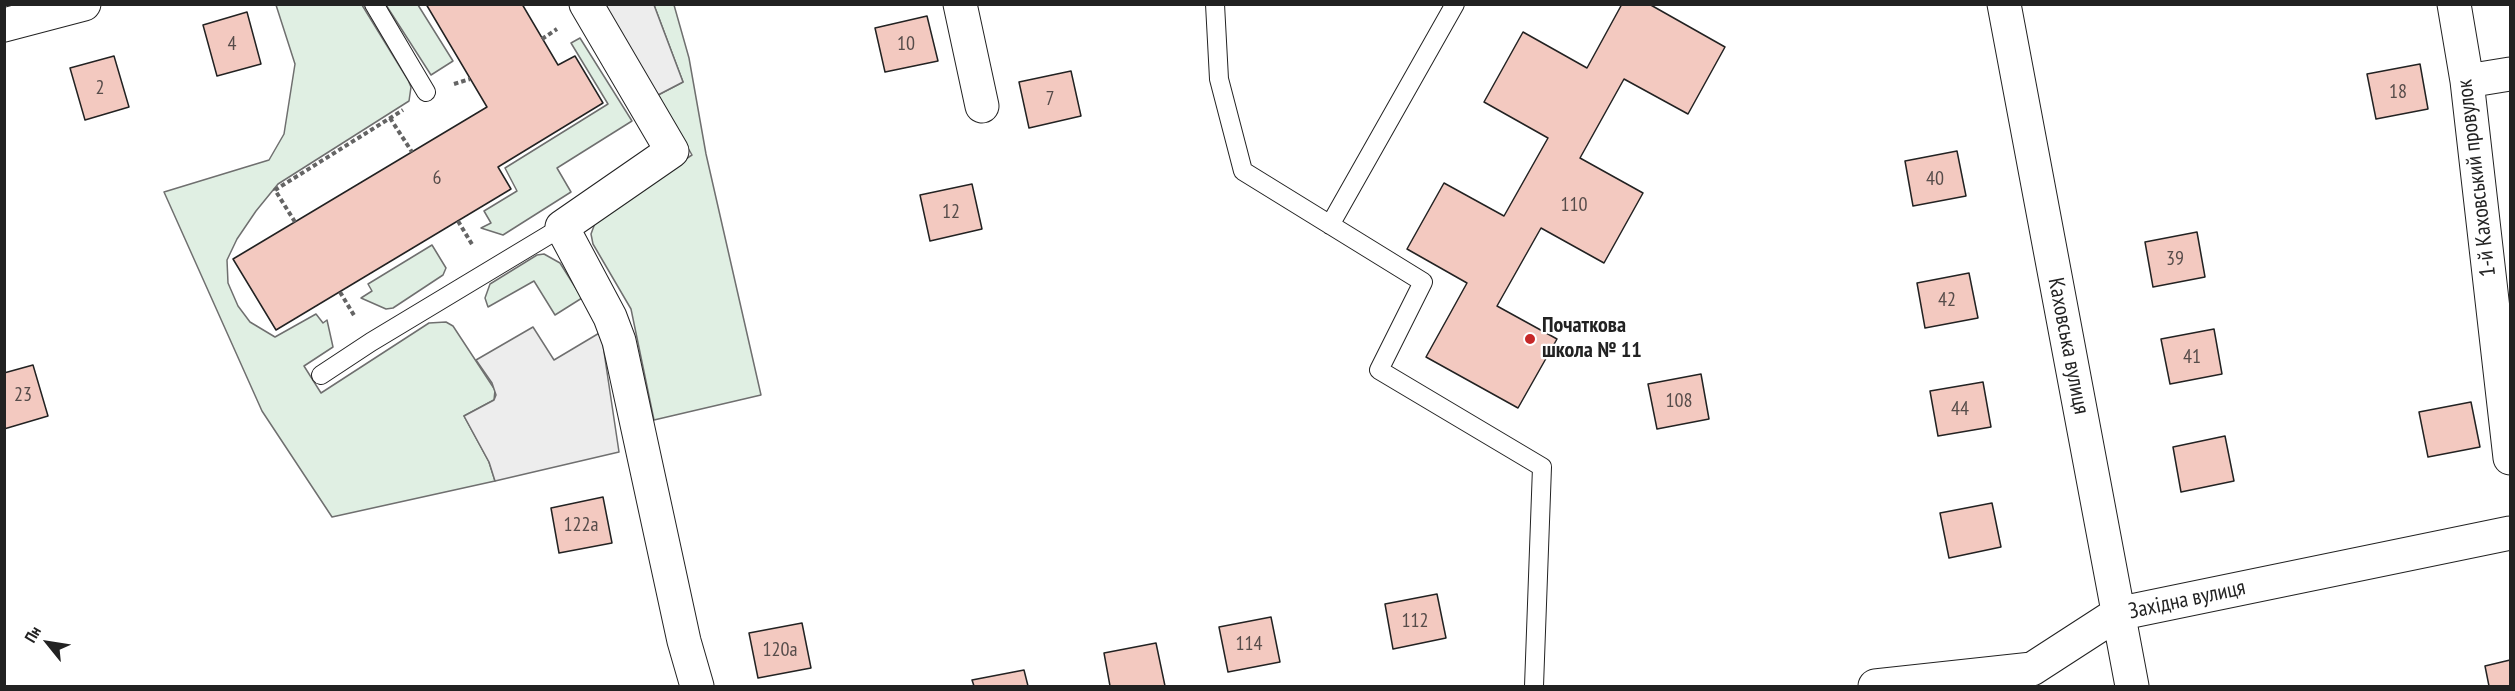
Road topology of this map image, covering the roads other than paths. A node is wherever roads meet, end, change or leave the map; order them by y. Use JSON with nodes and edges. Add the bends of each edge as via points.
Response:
{"nodes":[{"id":1,"x":84,"y":4,"type":"edge"},
{"id":2,"x":374,"y":4,"type":"edge"},
{"id":3,"x":586,"y":4,"type":"edge"},
{"id":4,"x":960,"y":4,"type":"edge"},
{"id":5,"x":1215,"y":4,"type":"edge"},
{"id":6,"x":1455,"y":4,"type":"edge"},
{"id":7,"x":2004,"y":4,"type":"edge"},
{"id":8,"x":2454,"y":4,"type":"edge"},
{"id":9,"x":4,"y":26,"type":"edge"},
{"id":10,"x":2511,"y":74,"type":"edge"},
{"id":11,"x":2466,"y":81,"type":"junction"},
{"id":12,"x":426,"y":92,"type":"road end"},
{"id":13,"x":982,"y":106,"type":"dead end"},
{"id":14,"x":1330,"y":225,"type":"junction"},
{"id":15,"x":562,"y":227,"type":"junction"},
{"id":16,"x":321,"y":375,"type":"dead end"},
{"id":17,"x":2511,"y":458,"type":"edge"},
{"id":18,"x":2511,"y":533,"type":"edge"},
{"id":19,"x":2117,"y":614,"type":"junction"},
{"id":20,"x":697,"y":687,"type":"edge"},
{"id":21,"x":1534,"y":687,"type":"edge"},
{"id":22,"x":1875,"y":687,"type":"edge"},
{"id":23,"x":2132,"y":687,"type":"edge"}],
"edges":[{"from":1,"to":9,"type":"street"},
{"from":2,"to":12,"type":"lane"},
{"from":3,"to":15,"type":"street","via":[[672,151]]},
{"from":4,"to":13,"type":"street"},
{"from":5,"to":14,"type":"lane","via":[[1219,79],[1243,171]]},
{"from":6,"to":14,"type":"lane"},
{"from":7,"to":19,"type":"street","name":"Каховська вулиця"},
{"from":8,"to":11,"type":"street","name":"1-й Каховський провулок"},
{"from":10,"to":11,"type":"street"},
{"from":11,"to":17,"type":"street","name":"1-й Каховський провулок"},
{"from":14,"to":21,"type":"lane","via":[[1423,282],[1379,370],[1542,467]]},
{"from":15,"to":16,"type":"lane"},
{"from":15,"to":20,"type":"street","via":[[619,341]]},
{"from":18,"to":19,"type":"street","name":"Західна вулиця"},
{"from":19,"to":22,"type":"street","name":"Західна вулиця","via":[[2032,669]]},
{"from":19,"to":23,"type":"street","name":"Каховська вулиця"}]}
